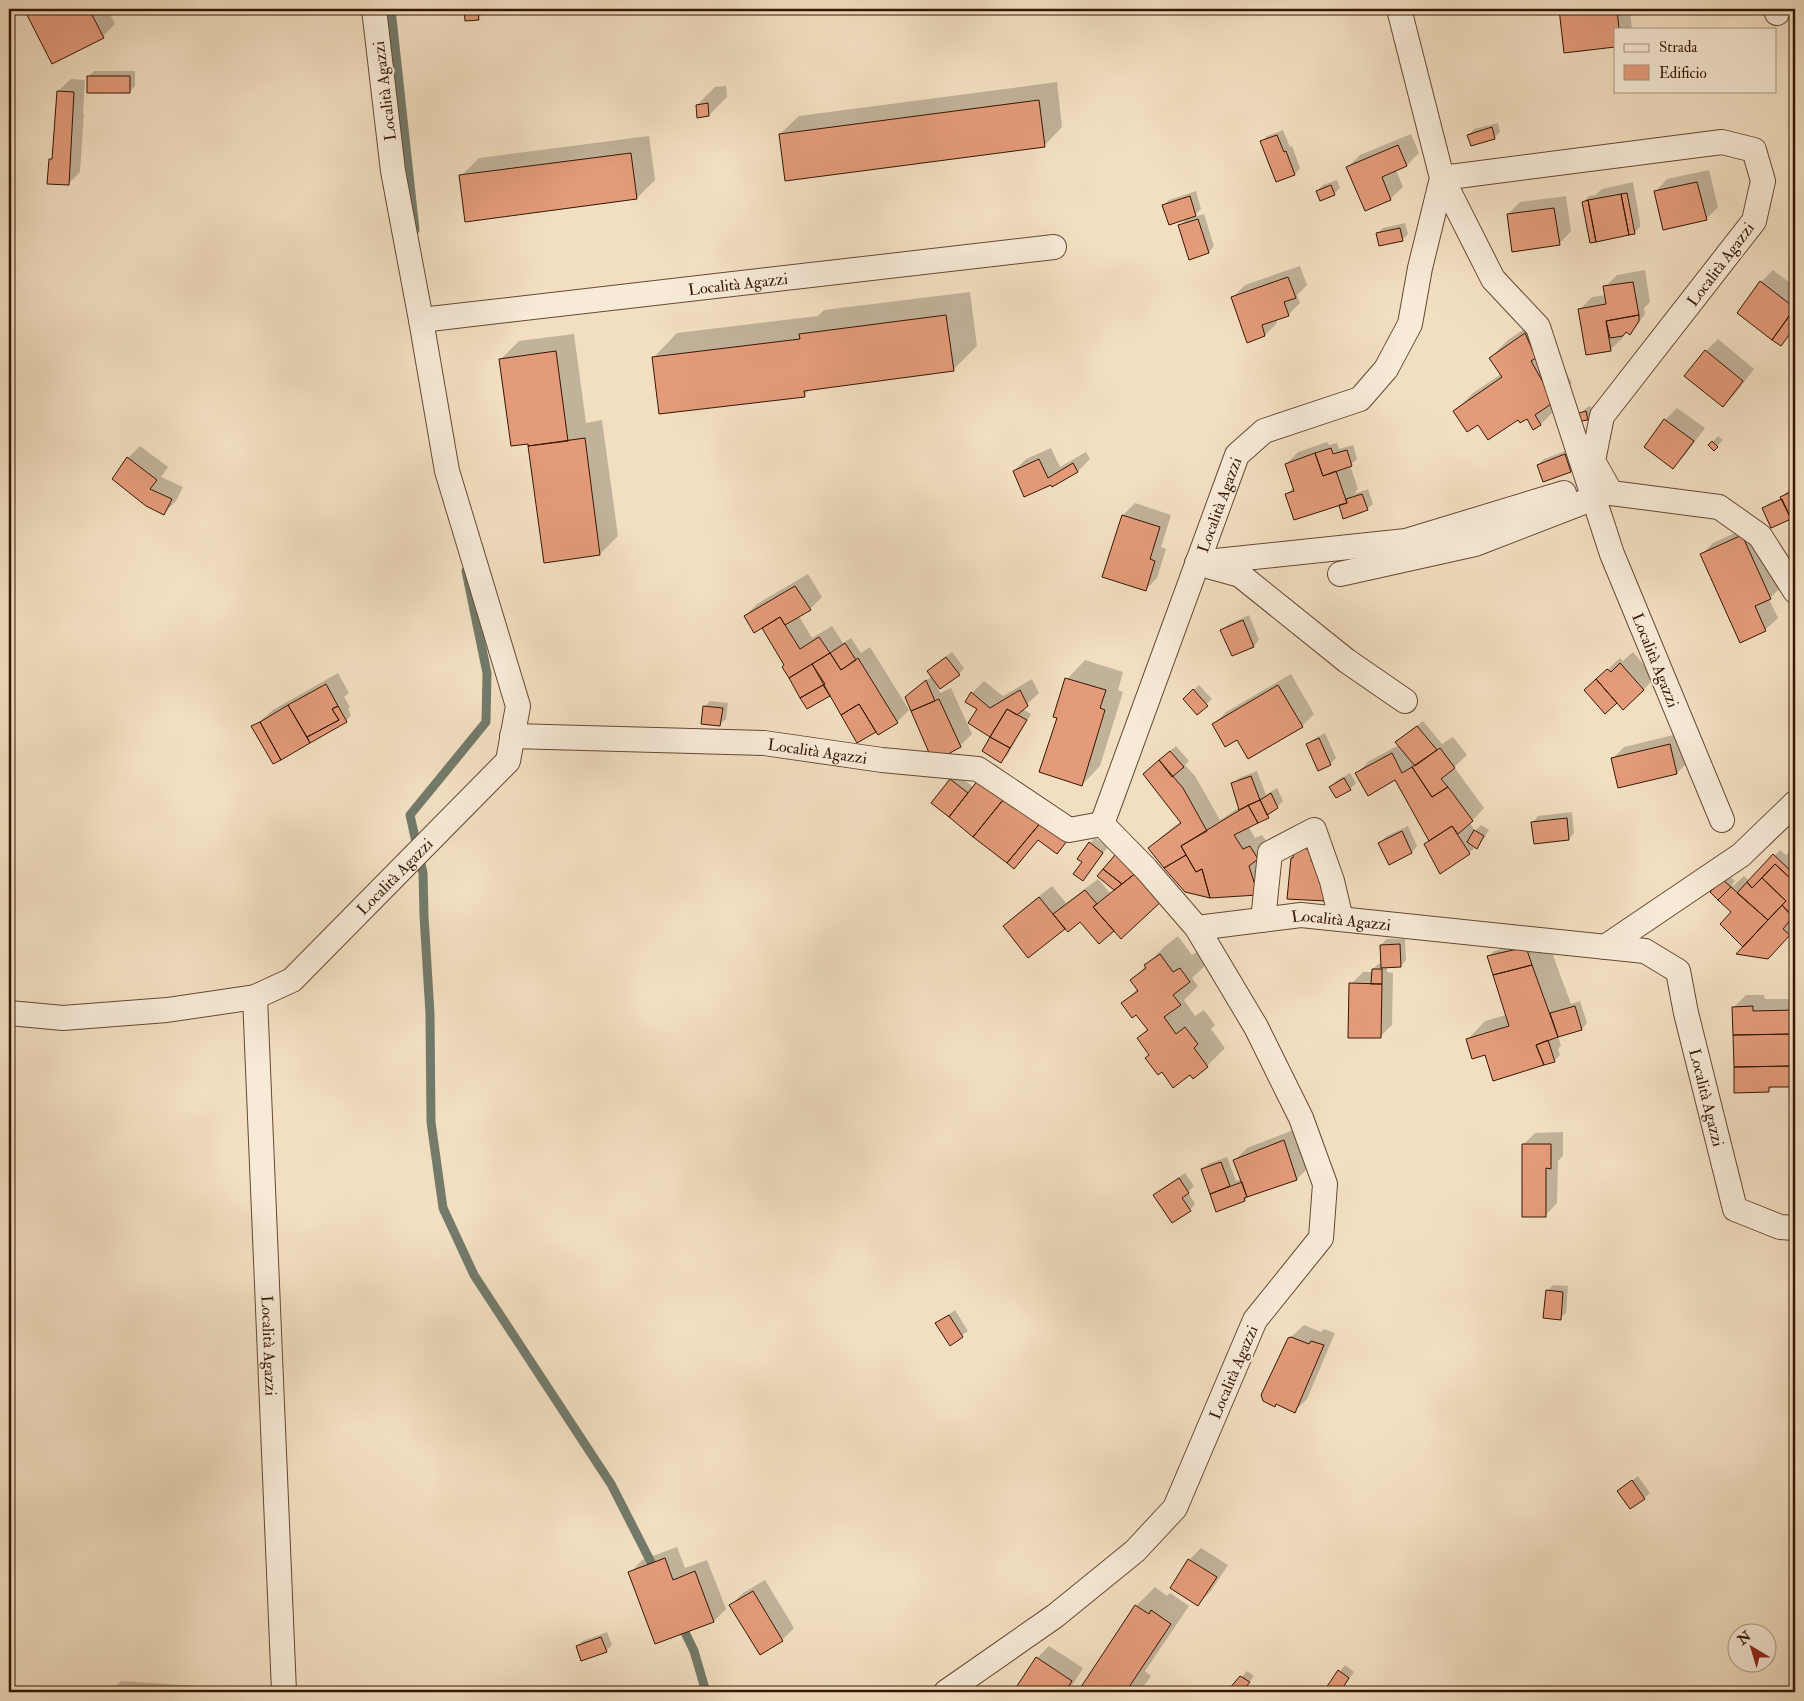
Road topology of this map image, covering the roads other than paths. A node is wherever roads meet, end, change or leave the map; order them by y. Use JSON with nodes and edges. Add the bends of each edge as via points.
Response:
{"nodes":[{"id":1,"x":374,"y":9,"type":"edge"},
{"id":2,"x":1399,"y":9,"type":"edge"},
{"id":3,"x":1442,"y":178,"type":"junction"},
{"id":4,"x":1054,"y":247,"type":"dead end"},
{"id":5,"x":422,"y":320,"type":"junction"},
{"id":6,"x":1564,"y":492,"type":"dead end"},
{"id":7,"x":1594,"y":498,"type":"junction"},
{"id":8,"x":1197,"y":564,"type":"junction"},
{"id":9,"x":1340,"y":574,"type":"dead end"},
{"id":10,"x":1795,"y":591,"type":"edge"},
{"id":11,"x":1405,"y":700,"type":"dead end"},
{"id":12,"x":512,"y":736,"type":"junction"},
{"id":13,"x":1795,"y":804,"type":"edge"},
{"id":14,"x":1722,"y":820,"type":"dead end"},
{"id":15,"x":1102,"y":824,"type":"junction"},
{"id":16,"x":1341,"y":919,"type":"junction"},
{"id":17,"x":1263,"y":920,"type":"junction"},
{"id":18,"x":1197,"y":928,"type":"junction"},
{"id":19,"x":1605,"y":947,"type":"junction"},
{"id":20,"x":255,"y":998,"type":"junction"},
{"id":21,"x":9,"y":1013,"type":"edge"},
{"id":22,"x":1795,"y":1228,"type":"edge"},
{"id":23,"x":284,"y":1692,"type":"edge"},
{"id":24,"x":946,"y":1692,"type":"edge"}],
"edges":[{"from":1,"to":5,"type":"street","name":"Località Agazzi","via":[[393,171]]},
{"from":2,"to":3,"type":"street","name":"Località Agazzi"},
{"from":3,"to":7,"type":"street","name":"Località Agazzi","via":[[1493,279],[1538,327]]},
{"from":3,"to":8,"type":"street","name":"Località Agazzi","via":[[1410,324],[1386,369],[1360,399],[1264,431],[1237,455]]},
{"from":3,"to":10,"type":"street","name":"Località Agazzi","via":[[1722,142],[1754,150],[1763,181],[1754,221],[1602,416],[1594,461],[1611,493],[1719,507],[1760,536]]},
{"from":4,"to":5,"type":"street","name":"Località Agazzi"},
{"from":5,"to":12,"type":"street","name":"Località Agazzi","via":[[448,470],[518,706]]},
{"from":6,"to":8,"type":"street","via":[[1406,541]]},
{"from":7,"to":9,"type":"street","via":[[1474,544]]},
{"from":7,"to":14,"type":"street","name":"Località Agazzi","via":[[1612,554]]},
{"from":8,"to":11,"type":"street","via":[[1240,575],[1347,661]]},
{"from":8,"to":15,"type":"street","name":"Località Agazzi"},
{"from":12,"to":15,"type":"street","name":"Località Agazzi","via":[[764,743],[882,760],[978,769],[1069,830]]},
{"from":12,"to":20,"type":"street","name":"Località Agazzi","via":[[508,761],[452,819],[292,980]]},
{"from":13,"to":19,"type":"street","via":[[1741,855]]},
{"from":15,"to":18,"type":"street","name":"Località Agazzi"},
{"from":16,"to":17,"type":"street","name":"Località Agazzi","via":[[1301,915]]},
{"from":16,"to":17,"type":"street","via":[[1314,830],[1270,853]]},
{"from":16,"to":19,"type":"street","name":"Località Agazzi"},
{"from":17,"to":18,"type":"street","name":"Località Agazzi"},
{"from":18,"to":24,"type":"street","name":"Località Agazzi","via":[[1256,1027],[1301,1118],[1325,1184],[1321,1238],[1255,1320],[1174,1508],[1135,1551],[1055,1616]]},
{"from":19,"to":22,"type":"street","name":"Località Agazzi","via":[[1645,951],[1678,971],[1735,1209],[1780,1228]]},
{"from":20,"to":21,"type":"street","name":"Località Agazzi","via":[[166,1010],[63,1018]]},
{"from":20,"to":23,"type":"street","name":"Località Agazzi"}]}
